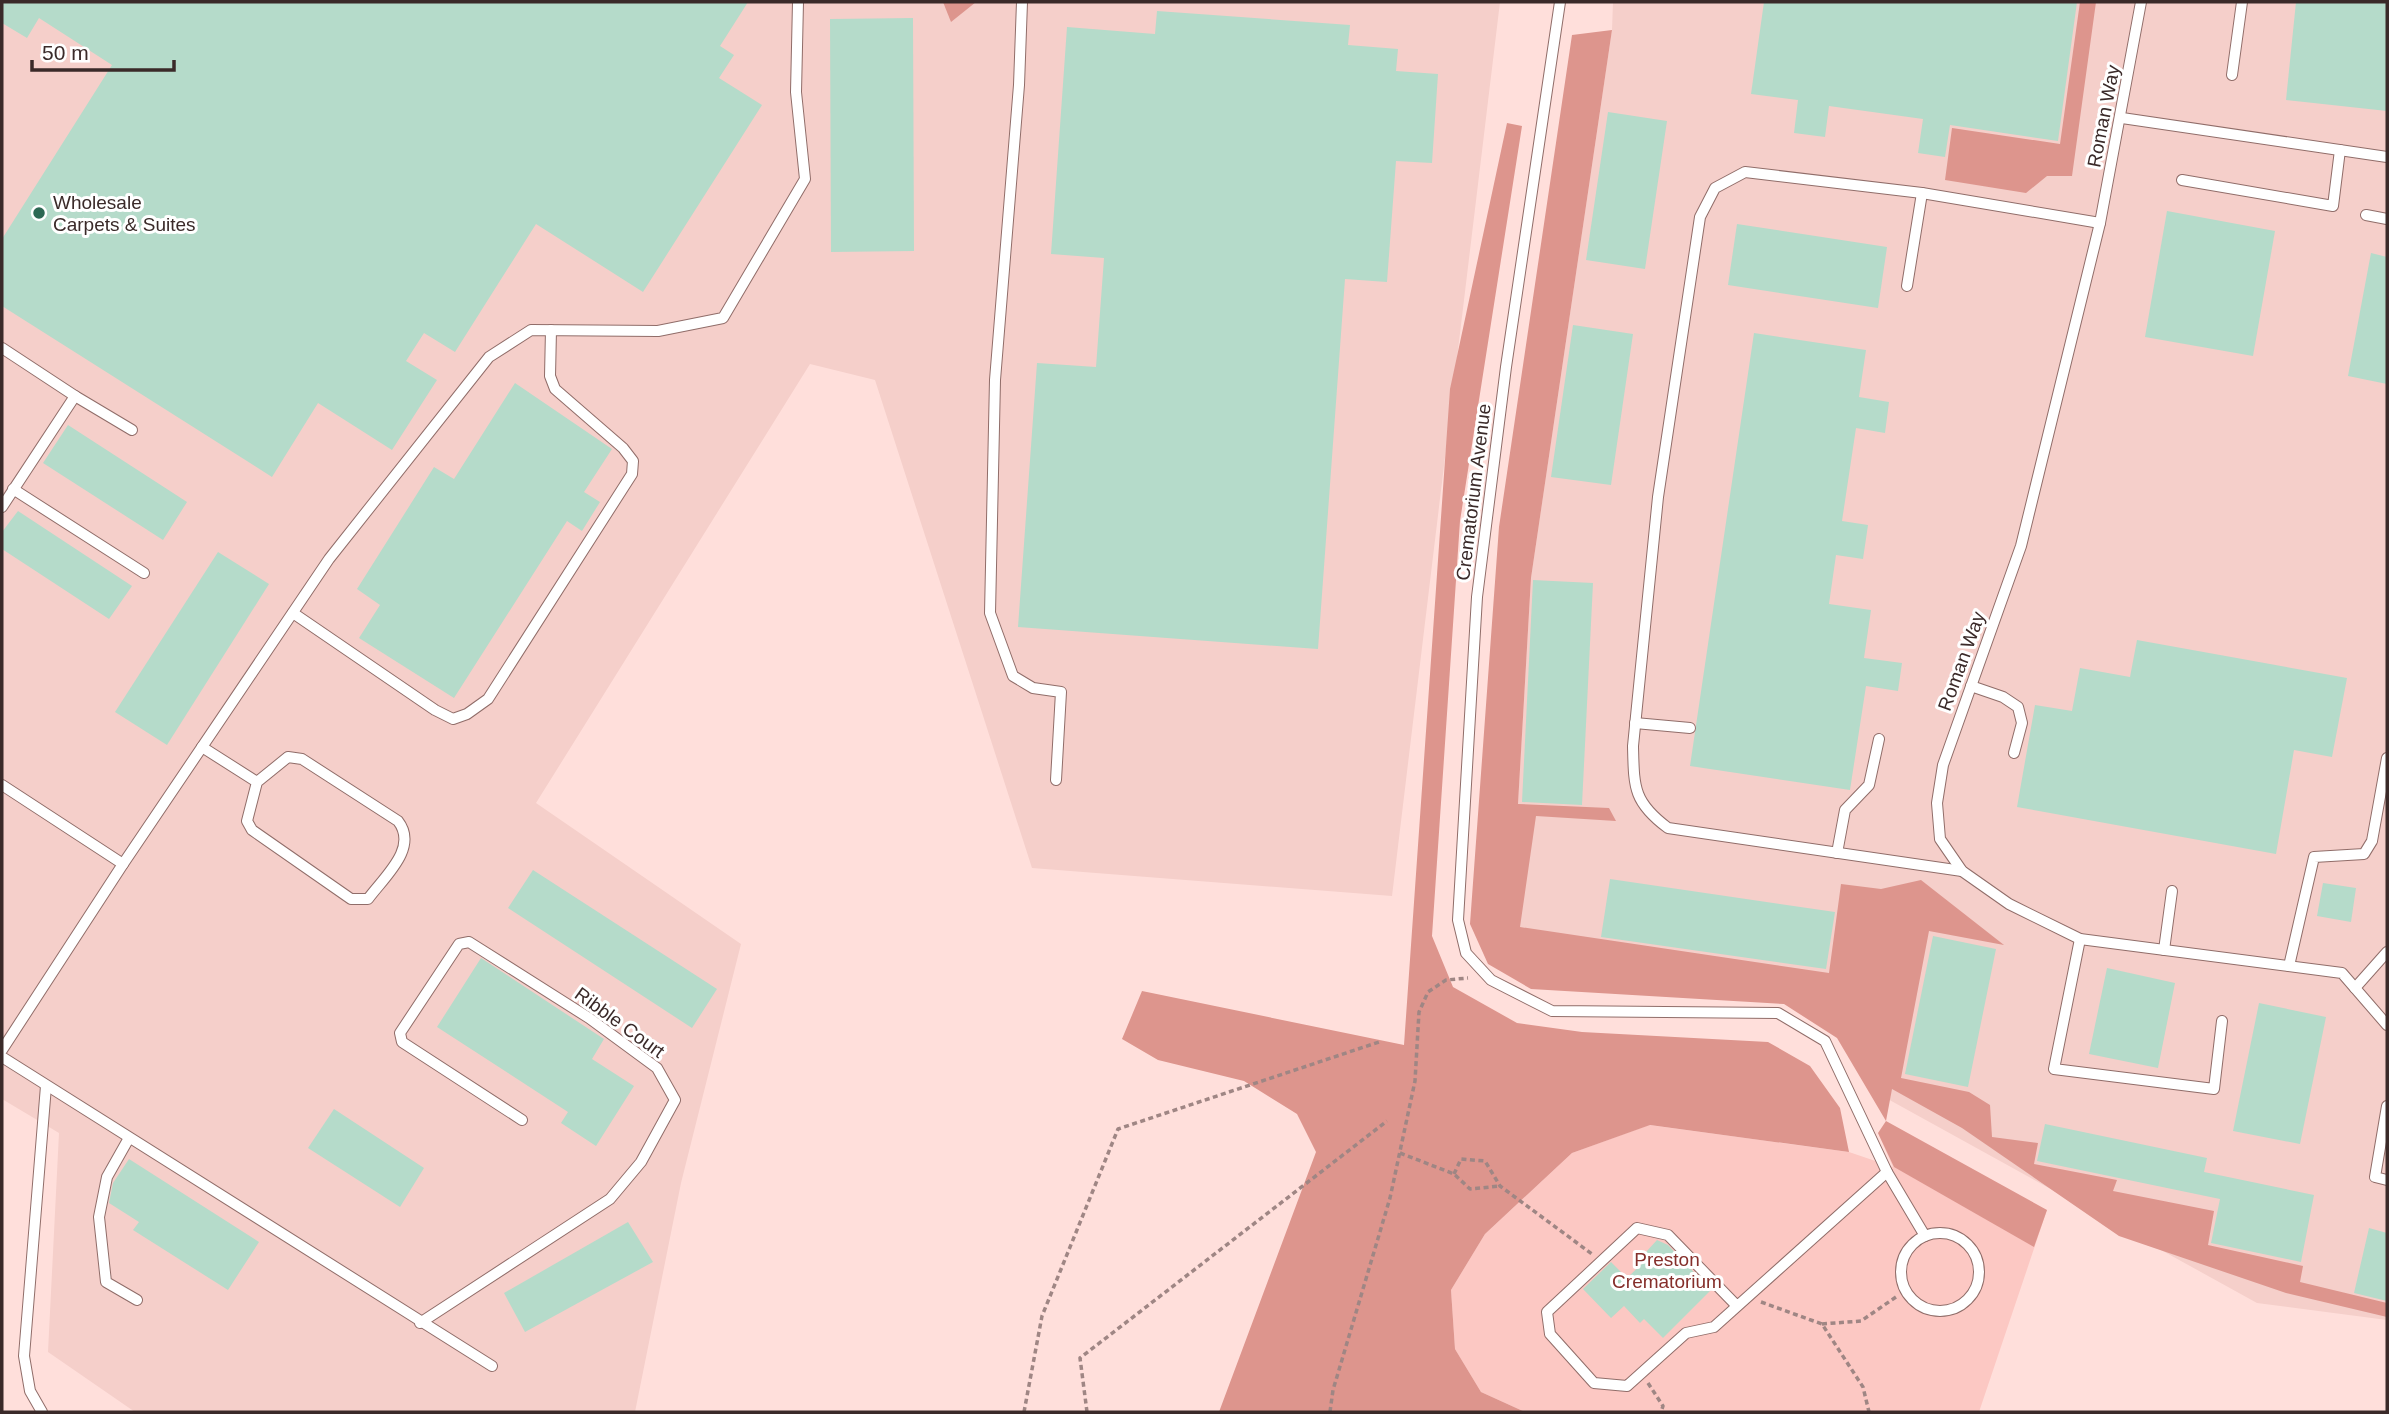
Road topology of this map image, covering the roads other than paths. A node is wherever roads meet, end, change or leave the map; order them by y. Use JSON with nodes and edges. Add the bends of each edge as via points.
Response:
{"nodes":[{"id":1,"x":798,"y":2,"type":"edge"},
{"id":2,"x":1022,"y":2,"type":"edge"},
{"id":3,"x":1560,"y":2,"type":"edge"},
{"id":4,"x":2141,"y":2,"type":"edge"},
{"id":5,"x":2242,"y":2,"type":"edge"},
{"id":6,"x":2232,"y":75,"type":"dead end"},
{"id":7,"x":2122,"y":118,"type":"junction"},
{"id":8,"x":2340,"y":150,"type":"junction"},
{"id":9,"x":2387,"y":157,"type":"edge"},
{"id":10,"x":2182,"y":180,"type":"dead end"},
{"id":11,"x":1922,"y":193,"type":"junction"},
{"id":12,"x":2366,"y":215,"type":"dead end"},
{"id":13,"x":2387,"y":219,"type":"edge"},
{"id":14,"x":2100,"y":223,"type":"junction"},
{"id":15,"x":1907,"y":286,"type":"dead end"},
{"id":16,"x":551,"y":330,"type":"junction"},
{"id":17,"x":2,"y":348,"type":"edge"},
{"id":18,"x":75,"y":396,"type":"junction"},
{"id":19,"x":132,"y":430,"type":"dead end"},
{"id":20,"x":13,"y":489,"type":"junction"},
{"id":21,"x":2,"y":507,"type":"edge"},
{"id":22,"x":144,"y":573,"type":"dead end"},
{"id":23,"x":292,"y":613,"type":"junction"},
{"id":24,"x":1971,"y":686,"type":"junction"},
{"id":25,"x":1635,"y":723,"type":"junction"},
{"id":26,"x":1689,"y":728,"type":"dead end"},
{"id":27,"x":1879,"y":739,"type":"dead end"},
{"id":28,"x":202,"y":747,"type":"junction"},
{"id":29,"x":2014,"y":753,"type":"dead end"},
{"id":30,"x":2387,"y":758,"type":"edge"},
{"id":31,"x":1056,"y":780,"type":"dead end"},
{"id":32,"x":257,"y":782,"type":"junction"},
{"id":33,"x":2,"y":785,"type":"edge"},
{"id":34,"x":1837,"y":853,"type":"junction"},
{"id":35,"x":123,"y":863,"type":"junction"},
{"id":36,"x":1962,"y":871,"type":"junction"},
{"id":37,"x":2172,"y":891,"type":"dead end"},
{"id":38,"x":2080,"y":939,"type":"junction"},
{"id":39,"x":2164,"y":950,"type":"junction"},
{"id":40,"x":2387,"y":952,"type":"edge"},
{"id":41,"x":2289,"y":966,"type":"junction"},
{"id":42,"x":2355,"y":988,"type":"junction"},
{"id":43,"x":2222,"y":1021,"type":"dead end"},
{"id":44,"x":2387,"y":1025,"type":"edge"},
{"id":45,"x":2,"y":1050,"type":"edge"},
{"id":46,"x":2,"y":1057,"type":"edge"},
{"id":47,"x":46,"y":1086,"type":"junction"},
{"id":48,"x":2387,"y":1106,"type":"edge"},
{"id":49,"x":522,"y":1120,"type":"dead end"},
{"id":50,"x":128,"y":1138,"type":"junction"},
{"id":51,"x":1887,"y":1172,"type":"junction"},
{"id":52,"x":2387,"y":1180,"type":"edge"},
{"id":53,"x":1925,"y":1236,"type":"junction"},
{"id":54,"x":137,"y":1300,"type":"dead end"},
{"id":55,"x":1737,"y":1306,"type":"junction"},
{"id":56,"x":420,"y":1322,"type":"junction"},
{"id":57,"x":492,"y":1366,"type":"dead end"},
{"id":58,"x":42,"y":1412,"type":"edge"}],
"edges":[{"from":1,"to":16,"type":"lane","via":[[796,92],[805,179],[723,318],[658,331]]},
{"from":2,"to":31,"type":"lane","via":[[995,380],[989,613],[1013,676],[1033,688],[1061,692]]},
{"from":3,"to":51,"type":"lane","name":"Crematorium Avenue","via":[[1477,597],[1458,920],[1466,953],[1491,980],[1552,1010],[1778,1013],[1825,1041]]},
{"from":4,"to":7,"type":"lane","name":"Roman Way"},
{"from":5,"to":6,"type":"lane"},
{"from":7,"to":8,"type":"lane"},
{"from":7,"to":14,"type":"lane","name":"Roman Way"},
{"from":8,"to":9,"type":"lane"},
{"from":8,"to":10,"type":"lane","via":[[2333,206]]},
{"from":11,"to":14,"type":"lane"},
{"from":11,"to":15,"type":"lane"},
{"from":11,"to":25,"type":"lane","via":[[1745,173],[1715,188],[1700,217],[1658,498]]},
{"from":12,"to":13,"type":"lane"},
{"from":14,"to":24,"type":"lane","name":"Roman Way","via":[[2021,546]]},
{"from":16,"to":23,"type":"lane","via":[[531,330],[489,357],[329,559]]},
{"from":16,"to":23,"type":"lane","via":[[550,376],[555,389],[624,448],[633,461],[632,474],[488,699],[453,719]]},
{"from":17,"to":18,"type":"lane"},
{"from":18,"to":19,"type":"lane"},
{"from":18,"to":20,"type":"lane"},
{"from":20,"to":21,"type":"lane"},
{"from":20,"to":22,"type":"lane"},
{"from":23,"to":28,"type":"lane"},
{"from":24,"to":29,"type":"lane","via":[[2018,707],[2022,723]]},
{"from":24,"to":36,"type":"lane","name":"Roman Way","via":[[1943,765],[1937,803],[1940,839]]},
{"from":25,"to":26,"type":"lane"},
{"from":25,"to":34,"type":"lane","via":[[1633,783],[1649,814],[1668,828]]},
{"from":27,"to":34,"type":"lane","via":[[1869,785],[1846,810]]},
{"from":28,"to":32,"type":"lane"},
{"from":28,"to":35,"type":"lane"},
{"from":30,"to":41,"type":"lane","via":[[2372,841],[2364,854],[2314,857]]},
{"from":32,"to":32,"type":"lane","via":[[288,757],[302,759],[398,821],[404,829],[404,850],[368,899],[351,899],[252,830],[247,821]]},
{"from":33,"to":35,"type":"lane"},
{"from":34,"to":36,"type":"lane"},
{"from":35,"to":45,"type":"lane"},
{"from":36,"to":38,"type":"lane","name":"Roman Way","via":[[2009,904]]},
{"from":37,"to":39,"type":"lane"},
{"from":38,"to":39,"type":"lane","name":"Roman Way"},
{"from":38,"to":43,"type":"lane","via":[[2054,1069],[2214,1088]]},
{"from":39,"to":41,"type":"lane","name":"Roman Way"},
{"from":40,"to":42,"type":"lane"},
{"from":41,"to":42,"type":"lane","name":"Roman Way","via":[[2342,973]]},
{"from":42,"to":44,"type":"lane","name":"Roman Way"},
{"from":46,"to":47,"type":"lane"},
{"from":47,"to":50,"type":"lane"},
{"from":47,"to":58,"type":"lane","via":[[24,1356],[30,1391]]},
{"from":48,"to":52,"type":"lane","via":[[2375,1177]]},
{"from":49,"to":56,"type":"lane","name":"Ribble Court","via":[[402,1042],[400,1033],[459,944],[469,942],[589,1018],[657,1068],[675,1100],[641,1162],[610,1199]]},
{"from":50,"to":54,"type":"lane","via":[[107,1177],[99,1217],[106,1282]]},
{"from":50,"to":56,"type":"lane"},
{"from":51,"to":53,"type":"lane"},
{"from":51,"to":55,"type":"lane"},
{"from":53,"to":53,"type":"lane","via":[[1951,1234],[1963,1240],[1978,1261],[1976,1287],[1959,1306],[1933,1310],[1911,1297],[1904,1286],[1903,1260],[1909,1248]]},
{"from":55,"to":55,"type":"lane","via":[[1668,1235],[1637,1228],[1547,1312],[1550,1334],[1594,1383],[1627,1386],[1686,1333],[1714,1328]]},
{"from":56,"to":57,"type":"lane"}]}
